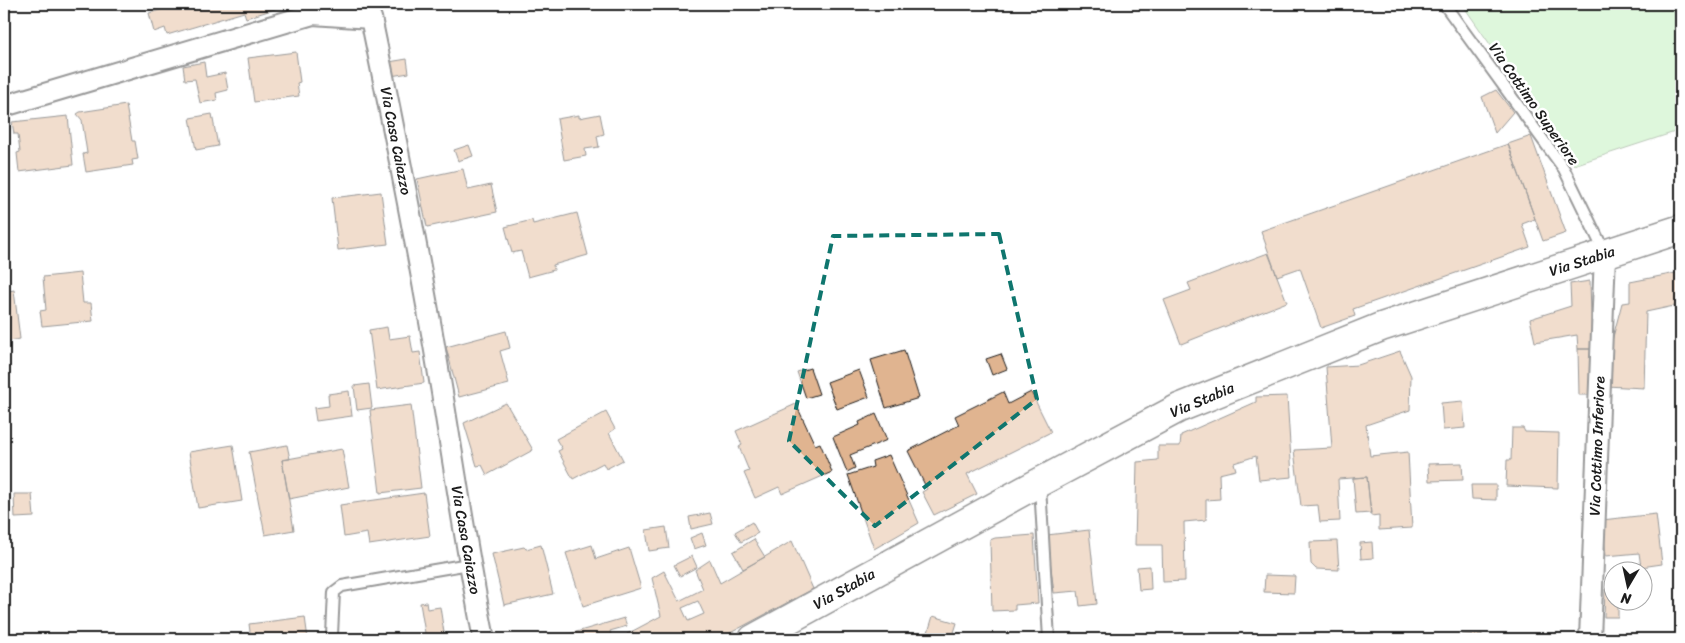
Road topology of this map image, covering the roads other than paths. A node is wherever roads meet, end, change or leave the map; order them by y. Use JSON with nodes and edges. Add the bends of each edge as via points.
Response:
{"nodes":[{"id":1,"x":1444,"y":4,"type":"edge"},
{"id":2,"x":4,"y":106,"type":"edge"},
{"id":3,"x":1681,"y":228,"type":"edge"},
{"id":4,"x":1605,"y":254,"type":"junction"},
{"id":5,"x":1040,"y":482,"type":"junction"},
{"id":6,"x":469,"y":564,"type":"junction"},
{"id":7,"x":332,"y":636,"type":"dead end"},
{"id":8,"x":484,"y":639,"type":"edge"},
{"id":9,"x":753,"y":639,"type":"edge"},
{"id":10,"x":1049,"y":639,"type":"edge"},
{"id":11,"x":1590,"y":639,"type":"edge"}],
"edges":[{"from":1,"to":4,"type":"lane","name":"Via Cottimo Superiore","via":[[1564,169]]},
{"from":2,"to":6,"type":"street","name":"Via Casa Caiazzo","via":[[313,14],[371,18],[430,324]]},
{"from":3,"to":4,"type":"main road","name":"Via Stabia"},
{"from":4,"to":5,"type":"main road","name":"Via Stabia","via":[[1381,327],[1179,408]]},
{"from":4,"to":11,"type":"street","name":"Via Cottimo Inferiore"},
{"from":5,"to":9,"type":"main road","name":"Via Stabia"},
{"from":5,"to":10,"type":"lane"},
{"from":6,"to":7,"type":"lane","via":[[342,586],[334,592]]},
{"from":6,"to":8,"type":"street","name":"Via Casa Caiazzo"}]}
